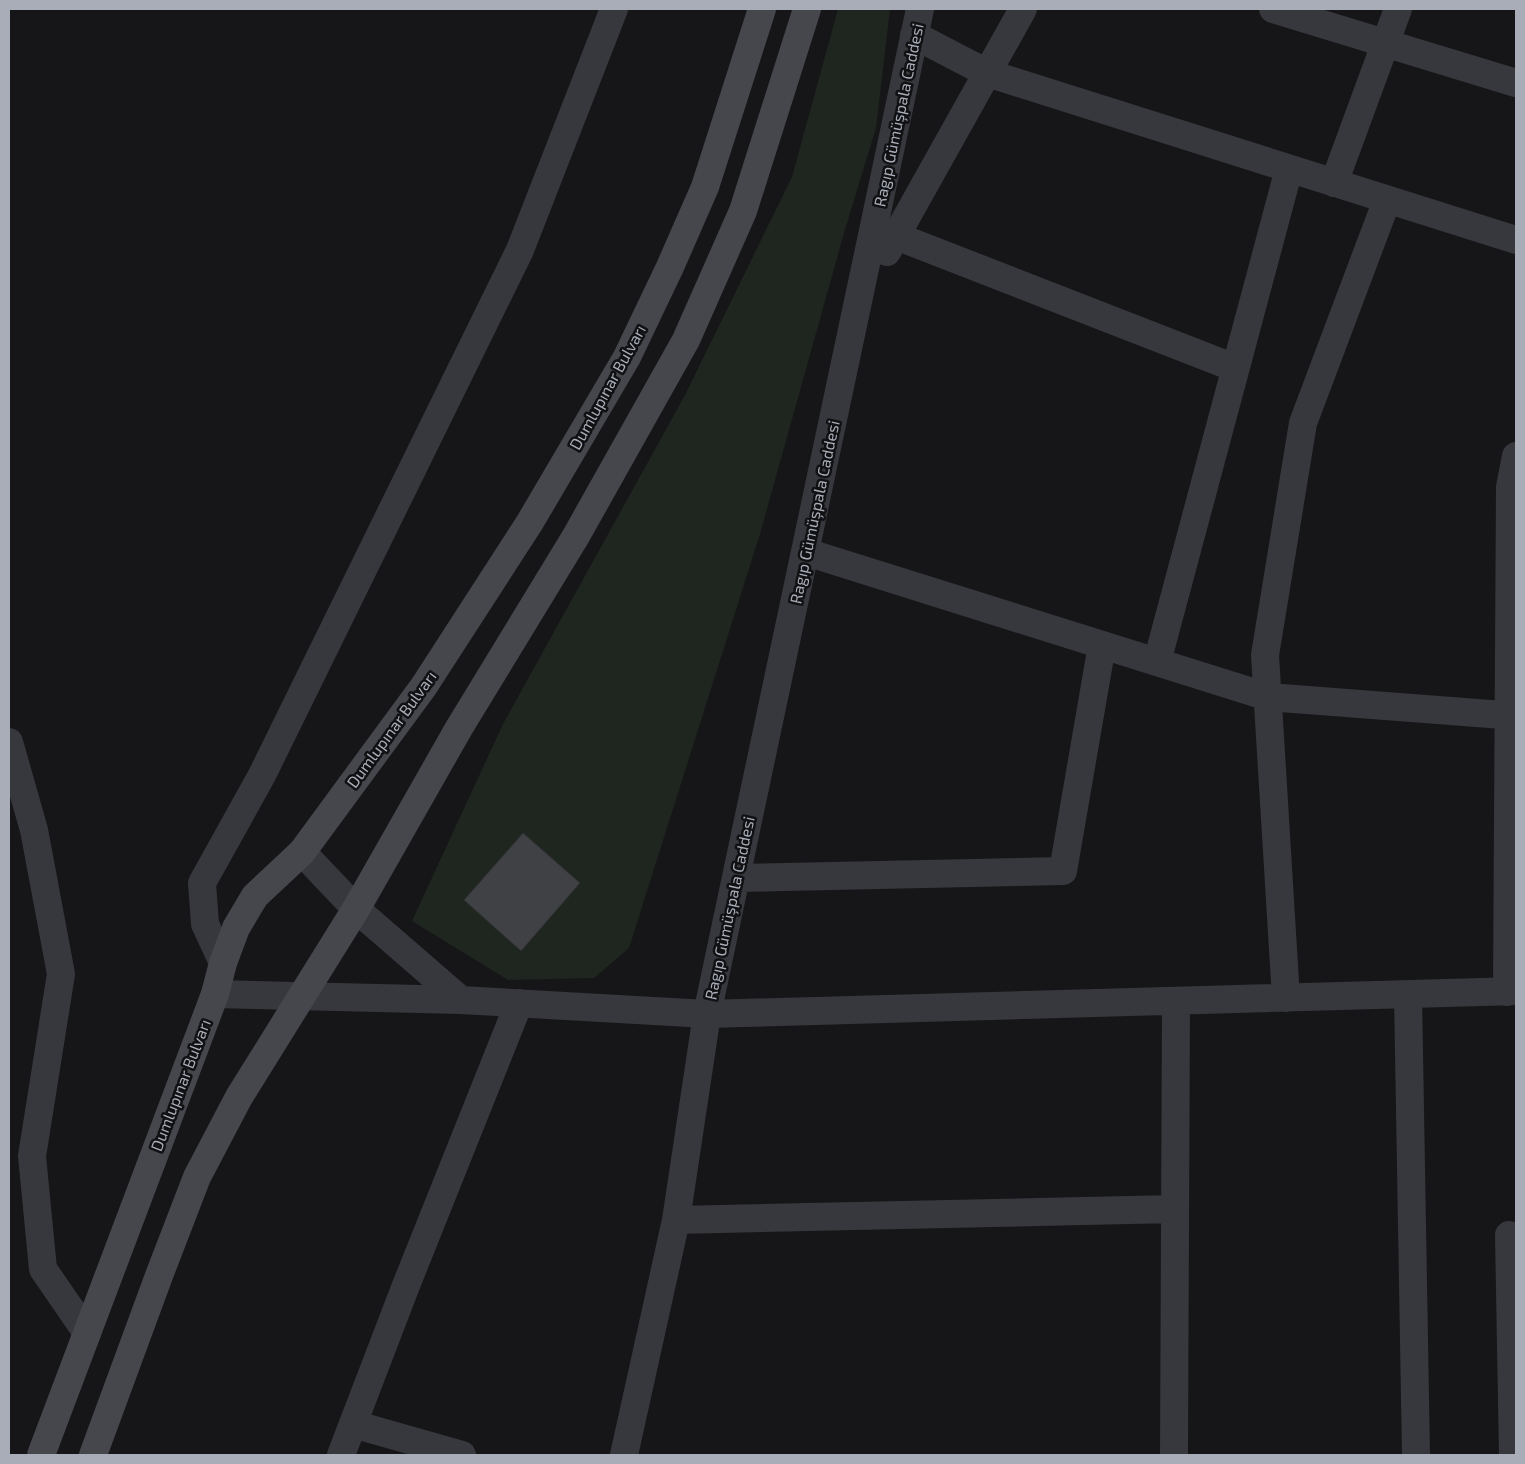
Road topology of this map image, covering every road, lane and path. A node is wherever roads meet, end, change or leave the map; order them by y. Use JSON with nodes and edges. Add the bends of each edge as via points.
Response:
{"nodes":[{"id":1,"x":614,"y":9,"type":"edge"},
{"id":2,"x":762,"y":9,"type":"edge"},
{"id":3,"x":807,"y":9,"type":"edge"},
{"id":4,"x":920,"y":9,"type":"edge"},
{"id":5,"x":1023,"y":9,"type":"edge"},
{"id":6,"x":1273,"y":9,"type":"edge"},
{"id":7,"x":1398,"y":9,"type":"edge"},
{"id":8,"x":914,"y":35,"type":"junction"},
{"id":9,"x":1385,"y":43,"type":"junction"},
{"id":10,"x":987,"y":73,"type":"junction"},
{"id":11,"x":1516,"y":83,"type":"edge"},
{"id":12,"x":1289,"y":169,"type":"junction"},
{"id":13,"x":1334,"y":183,"type":"junction"},
{"id":14,"x":1387,"y":200,"type":"junction"},
{"id":15,"x":896,"y":236,"type":"junction"},
{"id":16,"x":1516,"y":240,"type":"edge"},
{"id":17,"x":858,"y":304,"type":"junction"},
{"id":18,"x":1235,"y":368,"type":"junction"},
{"id":19,"x":1516,"y":456,"type":"edge"},
{"id":20,"x":1513,"y":532,"type":"edge"},
{"id":21,"x":806,"y":552,"type":"junction"},
{"id":22,"x":1102,"y":645,"type":"junction"},
{"id":23,"x":1157,"y":662,"type":"junction"},
{"id":24,"x":1268,"y":697,"type":"junction"},
{"id":25,"x":1512,"y":716,"type":"edge"},
{"id":26,"x":9,"y":742,"type":"edge"},
{"id":27,"x":302,"y":852,"type":"junction"},
{"id":28,"x":736,"y":878,"type":"junction"},
{"id":29,"x":356,"y":910,"type":"junction"},
{"id":30,"x":223,"y":963,"type":"junction"},
{"id":31,"x":1512,"y":992,"type":"edge"},
{"id":32,"x":214,"y":994,"type":"junction"},
{"id":33,"x":1408,"y":995,"type":"junction"},
{"id":34,"x":301,"y":996,"type":"junction"},
{"id":35,"x":1286,"y":998,"type":"junction"},
{"id":36,"x":461,"y":1000,"type":"junction"},
{"id":37,"x":1176,"y":1001,"type":"junction"},
{"id":38,"x":518,"y":1003,"type":"junction"},
{"id":39,"x":707,"y":1014,"type":"junction"},
{"id":40,"x":1175,"y":1209,"type":"junction"},
{"id":41,"x":676,"y":1220,"type":"junction"},
{"id":42,"x":1510,"y":1235,"type":"dead end"},
{"id":43,"x":86,"y":1333,"type":"junction"},
{"id":44,"x":353,"y":1424,"type":"junction"},
{"id":45,"x":41,"y":1455,"type":"edge"},
{"id":46,"x":93,"y":1455,"type":"edge"},
{"id":47,"x":341,"y":1455,"type":"edge"},
{"id":48,"x":462,"y":1455,"type":"edge"},
{"id":49,"x":624,"y":1455,"type":"edge"},
{"id":50,"x":1174,"y":1455,"type":"edge"},
{"id":51,"x":1416,"y":1455,"type":"edge"},
{"id":52,"x":1513,"y":1455,"type":"edge"}],
"edges":[{"from":1,"to":30,"type":"street","via":[[520,250],[262,775],[202,883],[205,924]]},
{"from":2,"to":27,"type":"main road","name":"Dumlupınar Bulvarı","via":[[705,187],[627,357],[530,522],[424,686]]},
{"from":3,"to":29,"type":"main road","via":[[743,211],[686,340],[576,536],[459,728]]},
{"from":4,"to":8,"type":"street","name":"Ragıp Gümüşpala Caddesi"},
{"from":5,"to":10,"type":"street"},
{"from":6,"to":9,"type":"street"},
{"from":7,"to":9,"type":"street"},
{"from":8,"to":10,"type":"street"},
{"from":8,"to":17,"type":"street","name":"Ragıp Gümüşpala Caddesi"},
{"from":9,"to":11,"type":"street"},
{"from":9,"to":13,"type":"street"},
{"from":10,"to":12,"type":"street"},
{"from":10,"to":15,"type":"street"},
{"from":12,"to":13,"type":"street"},
{"from":12,"to":18,"type":"street"},
{"from":13,"to":14,"type":"street"},
{"from":14,"to":16,"type":"street"},
{"from":14,"to":24,"type":"street","via":[[1303,424],[1265,655]]},
{"from":15,"to":17,"type":"street"},
{"from":15,"to":18,"type":"street"},
{"from":17,"to":21,"type":"street","name":"Ragıp Gümüşpala Caddesi"},
{"from":18,"to":23,"type":"street"},
{"from":19,"to":20,"type":"street","via":[[1510,486]]},
{"from":20,"to":25,"type":"street"},
{"from":21,"to":22,"type":"street"},
{"from":21,"to":28,"type":"street","name":"Ragıp Gümüşpala Caddesi"},
{"from":22,"to":23,"type":"street"},
{"from":22,"to":28,"type":"street","via":[[1063,871]]},
{"from":23,"to":24,"type":"street"},
{"from":24,"to":25,"type":"street"},
{"from":24,"to":35,"type":"street"},
{"from":25,"to":31,"type":"street"},
{"from":26,"to":43,"type":"street","via":[[34,830],[61,974],[32,1156],[43,1269]]},
{"from":27,"to":29,"type":"street"},
{"from":27,"to":30,"type":"main road","name":"Dumlupınar Bulvarı","via":[[255,896],[236,928]]},
{"from":28,"to":39,"type":"street","name":"Ragıp Gümüşpala Caddesi"},
{"from":29,"to":34,"type":"main road"},
{"from":29,"to":36,"type":"street"},
{"from":30,"to":32,"type":"main road","name":"Dumlupınar Bulvarı"},
{"from":31,"to":33,"type":"street"},
{"from":32,"to":34,"type":"street"},
{"from":32,"to":43,"type":"main road","name":"Dumlupınar Bulvarı"},
{"from":33,"to":35,"type":"street"},
{"from":33,"to":51,"type":"street"},
{"from":34,"to":36,"type":"street"},
{"from":34,"to":46,"type":"main road","via":[[239,1097],[197,1177]]},
{"from":35,"to":37,"type":"street"},
{"from":36,"to":38,"type":"street"},
{"from":37,"to":39,"type":"street"},
{"from":37,"to":40,"type":"street"},
{"from":38,"to":39,"type":"street"},
{"from":38,"to":44,"type":"street"},
{"from":39,"to":41,"type":"street","name":"Ragıp Gümüşpala Caddesi"},
{"from":40,"to":41,"type":"street"},
{"from":40,"to":50,"type":"street"},
{"from":41,"to":49,"type":"street","name":"Ragıp Gümüşpala Caddesi"},
{"from":42,"to":52,"type":"street"},
{"from":43,"to":45,"type":"main road","name":"Dumlupınar Bulvarı"},
{"from":44,"to":47,"type":"street"},
{"from":44,"to":48,"type":"street"}]}
